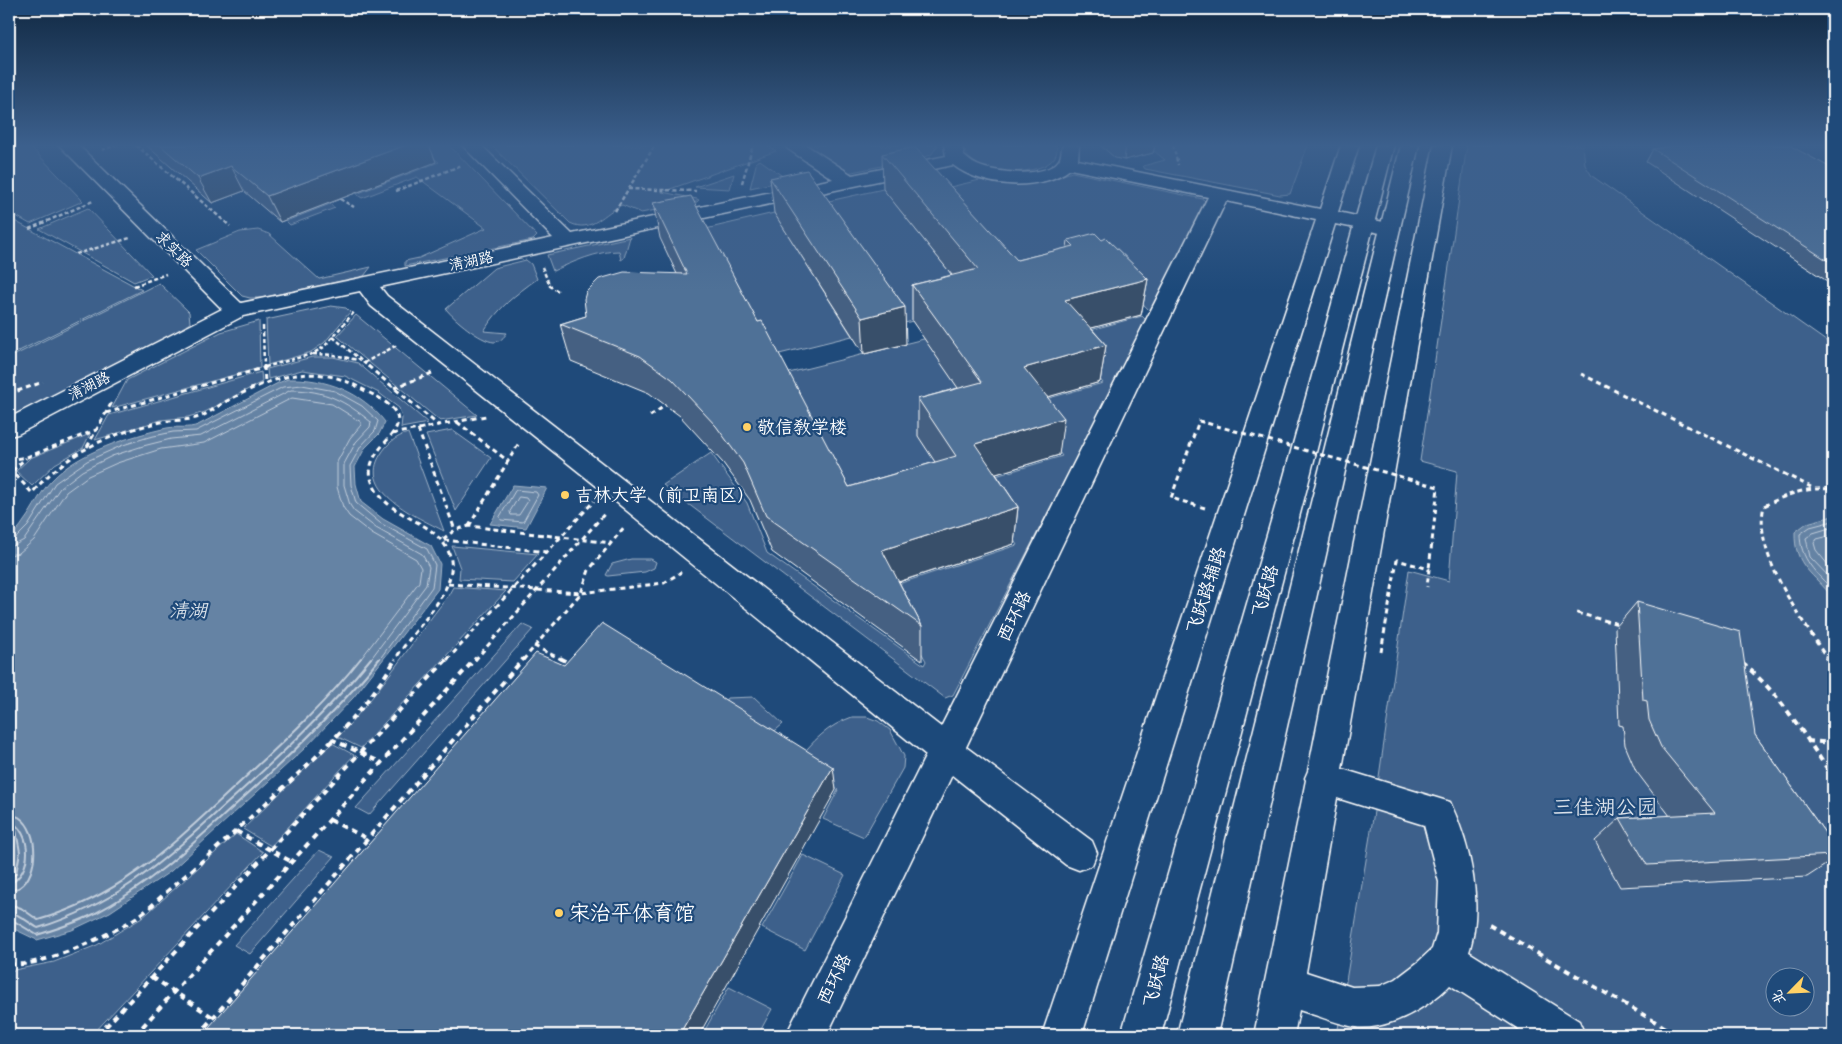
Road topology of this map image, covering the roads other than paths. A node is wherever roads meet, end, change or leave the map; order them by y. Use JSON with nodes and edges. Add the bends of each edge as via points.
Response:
{"nodes":[{"id":1,"x":117,"y":194,"type":"edge"},
{"id":2,"x":515,"y":194,"type":"edge"},
{"id":3,"x":787,"y":194,"type":"edge"},
{"id":4,"x":1214,"y":194,"type":"edge"},
{"id":5,"x":1335,"y":194,"type":"edge"},
{"id":6,"x":1380,"y":194,"type":"edge"},
{"id":7,"x":1390,"y":194,"type":"edge"},
{"id":8,"x":1434,"y":194,"type":"edge"},
{"id":9,"x":1219,"y":195,"type":"junction"},
{"id":10,"x":1328,"y":216,"type":"junction"},
{"id":11,"x":1377,"y":226,"type":"junction"},
{"id":12,"x":567,"y":240,"type":"junction"},
{"id":13,"x":366,"y":284,"type":"junction"},
{"id":14,"x":236,"y":311,"type":"junction"},
{"id":15,"x":9,"y":428,"type":"edge"},
{"id":16,"x":946,"y":752,"type":"junction"},
{"id":17,"x":1322,"y":778,"type":"junction"},
{"id":18,"x":1079,"y":853,"type":"dead end"},
{"id":19,"x":1447,"y":961,"type":"junction"},
{"id":20,"x":1283,"y":985,"type":"junction"},
{"id":21,"x":806,"y":1035,"type":"edge"},
{"id":22,"x":1062,"y":1035,"type":"edge"},
{"id":23,"x":1142,"y":1035,"type":"edge"},
{"id":24,"x":1197,"y":1035,"type":"edge"},
{"id":25,"x":1274,"y":1035,"type":"edge"},
{"id":26,"x":1565,"y":1035,"type":"edge"}],
"edges":[{"from":1,"to":14,"type":"street","name":"求实路"},
{"from":2,"to":12,"type":"street"},
{"from":3,"to":12,"type":"street","name":"清湖路"},
{"from":4,"to":9,"type":"street"},
{"from":5,"to":10,"type":"street","name":"飞跃路辅路"},
{"from":6,"to":11,"type":"street","name":"飞跃路"},
{"from":7,"to":11,"type":"street","name":"飞跃路"},
{"from":8,"to":17,"type":"street"},
{"from":9,"to":10,"type":"street"},
{"from":9,"to":16,"type":"street","name":"西环路"},
{"from":10,"to":11,"type":"street"},
{"from":10,"to":22,"type":"street","name":"飞跃路辅路"},
{"from":11,"to":23,"type":"street","name":"飞跃路","via":[[1293,490]]},
{"from":11,"to":24,"type":"street","name":"飞跃路"},
{"from":12,"to":13,"type":"street","name":"清湖路"},
{"from":13,"to":14,"type":"street","name":"清湖路"},
{"from":13,"to":16,"type":"street","via":[[379,301]]},
{"from":14,"to":15,"type":"street","name":"清湖路"},
{"from":16,"to":18,"type":"street"},
{"from":16,"to":21,"type":"street","name":"西环路"},
{"from":17,"to":19,"type":"street","via":[[1438,813],[1457,882],[1456,933]]},
{"from":17,"to":20,"type":"street"},
{"from":19,"to":20,"type":"street","via":[[1410,993],[1381,1006],[1352,1007]]},
{"from":19,"to":26,"type":"street"},
{"from":20,"to":25,"type":"street"}]}
